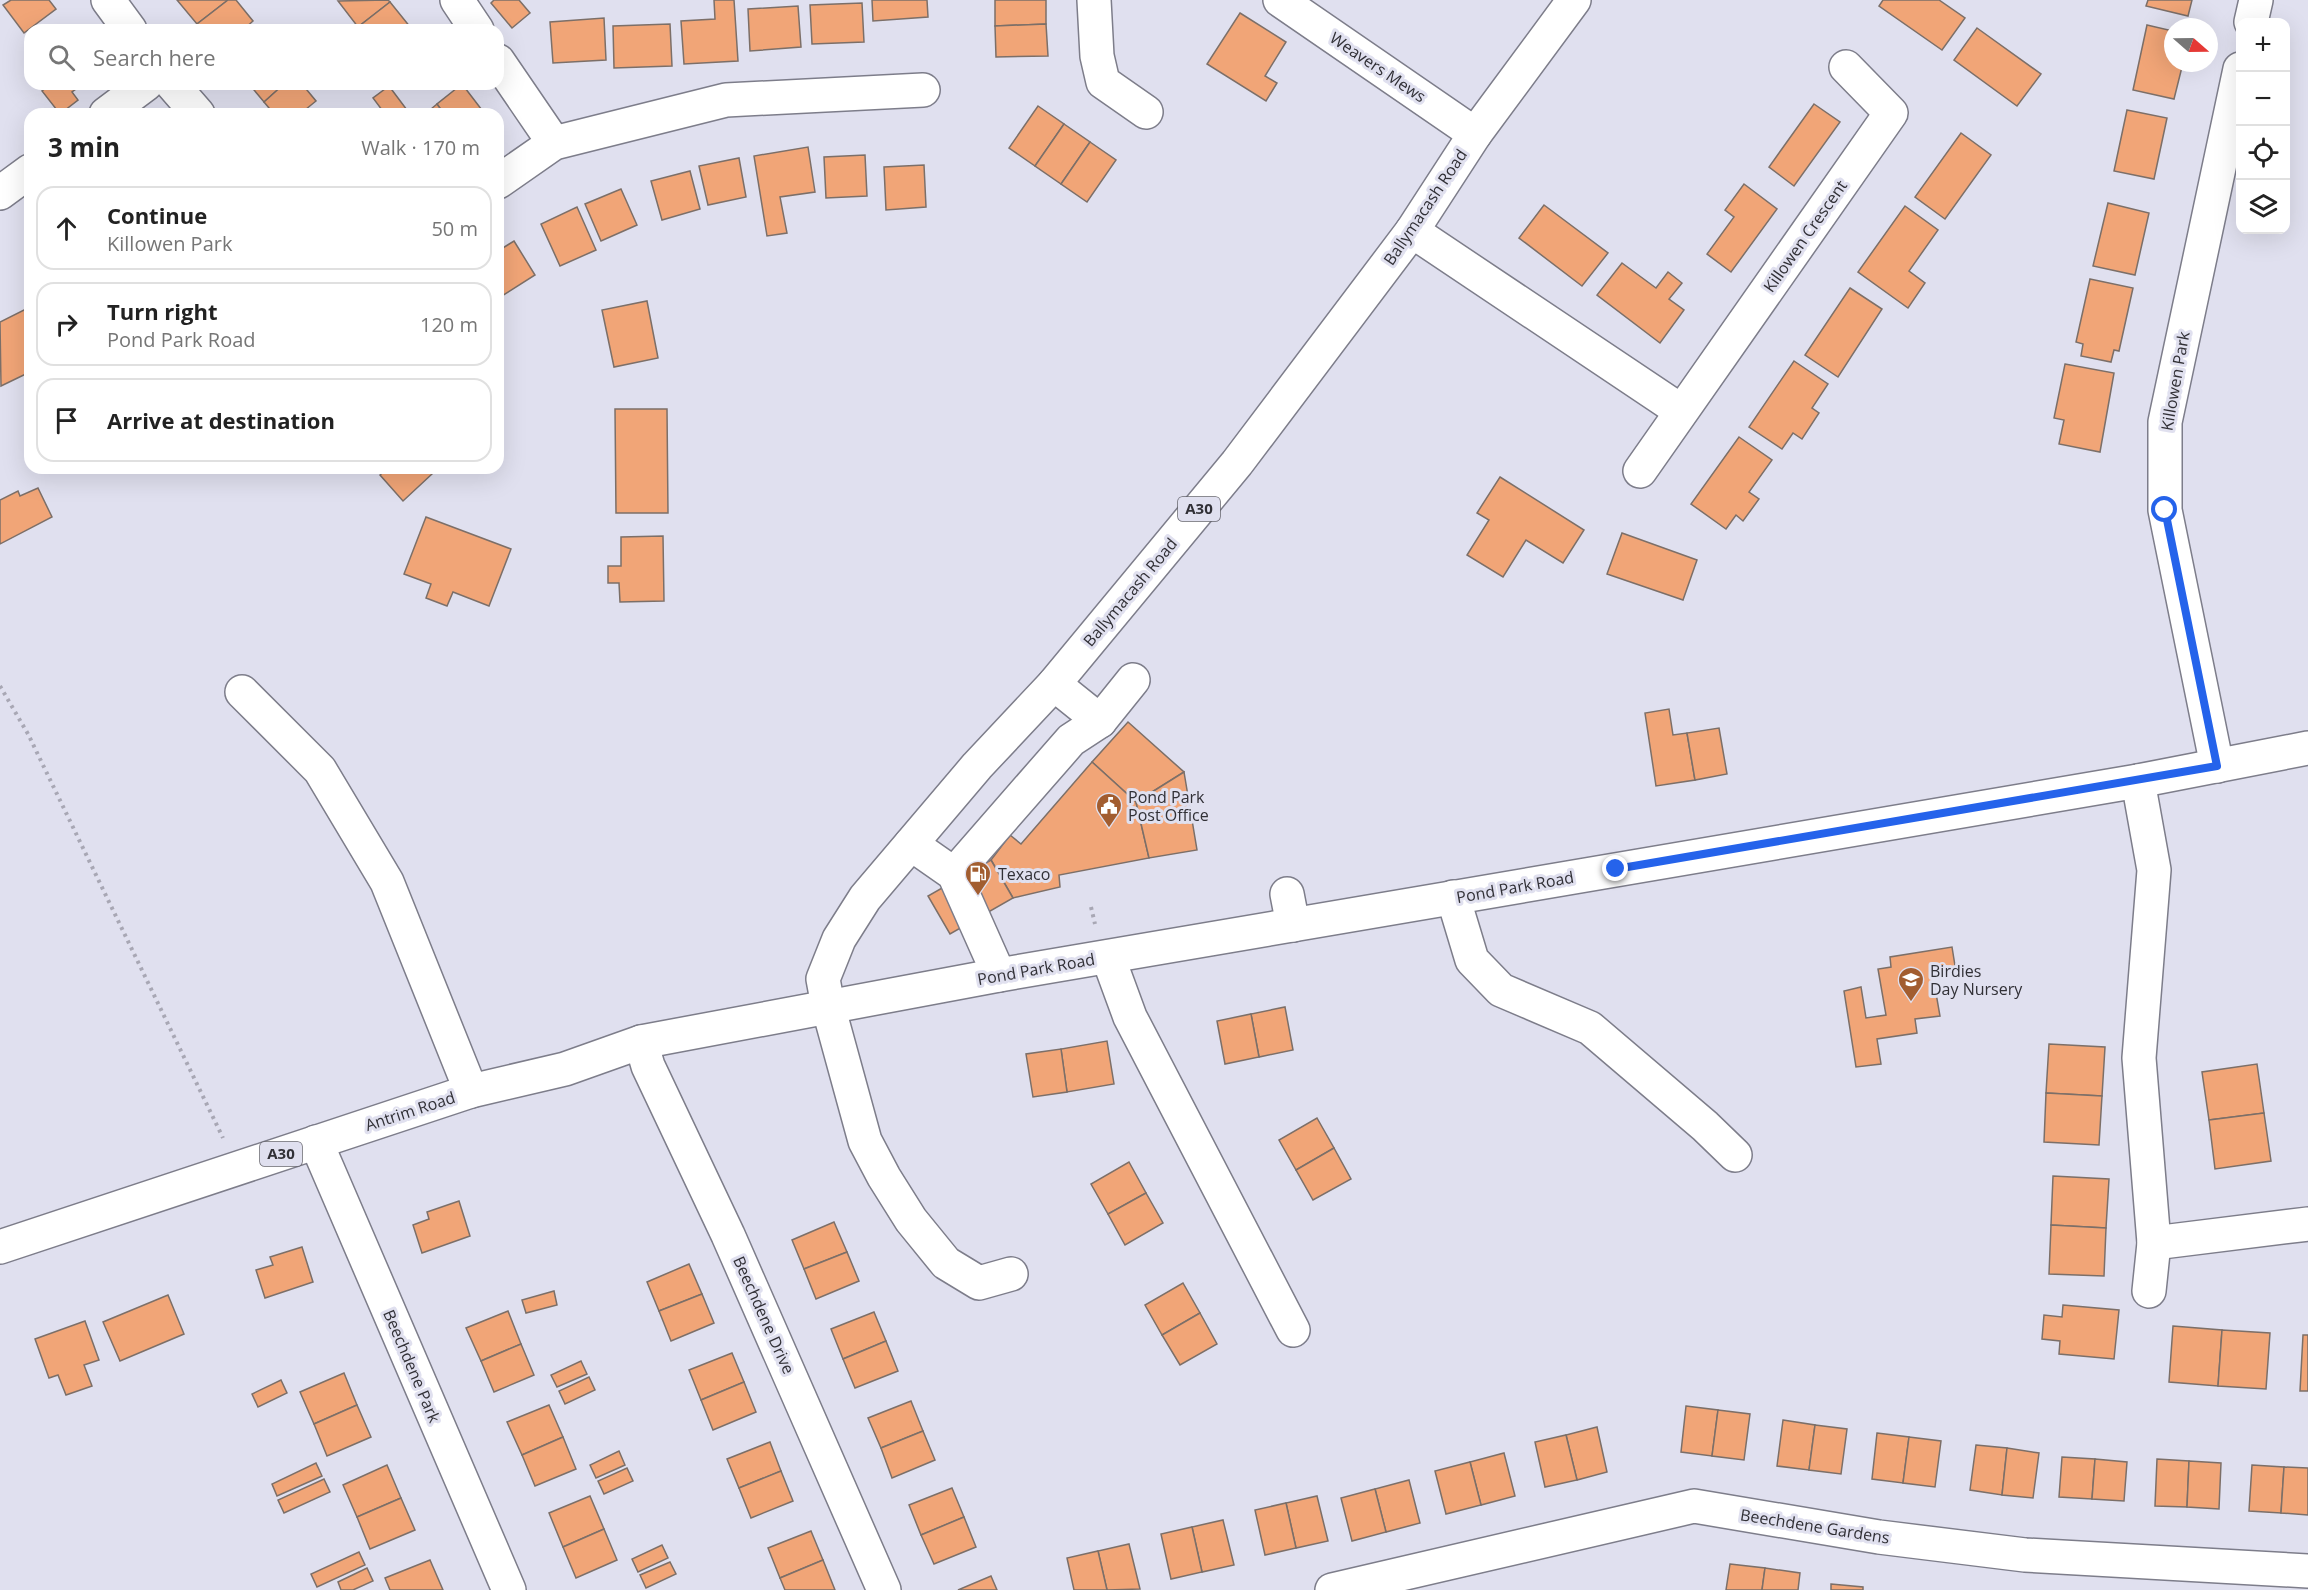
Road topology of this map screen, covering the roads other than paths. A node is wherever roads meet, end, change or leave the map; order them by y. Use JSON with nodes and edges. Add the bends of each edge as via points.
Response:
{"nodes":[{"id":1,"x":108,"y":0,"type":"edge"},
{"id":2,"x":457,"y":0,"type":"edge"},
{"id":3,"x":1094,"y":0,"type":"edge"},
{"id":4,"x":1280,"y":0,"type":"edge"},
{"id":5,"x":1574,"y":0,"type":"edge"},
{"id":6,"x":2256,"y":0,"type":"edge"},
{"id":7,"x":2252,"y":18,"type":"edge"},
{"id":8,"x":126,"y":24,"type":"edge"},
{"id":9,"x":473,"y":24,"type":"edge"},
{"id":10,"x":1846,"y":67,"type":"dead end"},
{"id":11,"x":504,"y":70,"type":"edge"},
{"id":12,"x":2240,"y":72,"type":"edge"},
{"id":13,"x":138,"y":90,"type":"edge"},
{"id":14,"x":176,"y":90,"type":"edge"},
{"id":15,"x":923,"y":90,"type":"dead end"},
{"id":16,"x":114,"y":108,"type":"edge"},
{"id":17,"x":193,"y":108,"type":"edge"},
{"id":18,"x":1146,"y":112,"type":"dead end"},
{"id":19,"x":1475,"y":134,"type":"junction"},
{"id":20,"x":554,"y":143,"type":"junction"},
{"id":21,"x":24,"y":175,"type":"edge"},
{"id":22,"x":504,"y":178,"type":"edge"},
{"id":23,"x":0,"y":193,"type":"edge"},
{"id":24,"x":1412,"y":231,"type":"junction"},
{"id":25,"x":1681,"y":411,"type":"junction"},
{"id":26,"x":1640,"y":471,"type":"dead end"},
{"id":27,"x":1133,"y":680,"type":"dead end"},
{"id":28,"x":1054,"y":684,"type":"junction"},
{"id":29,"x":242,"y":692,"type":"dead end"},
{"id":30,"x":1100,"y":720,"type":"junction"},
{"id":31,"x":2308,"y":748,"type":"edge"},
{"id":32,"x":2217,"y":766,"type":"junction"},
{"id":33,"x":2138,"y":781,"type":"junction"},
{"id":34,"x":910,"y":844,"type":"junction"},
{"id":35,"x":954,"y":874,"type":"junction"},
{"id":36,"x":1287,"y":894,"type":"dead end"},
{"id":37,"x":1454,"y":897,"type":"junction"},
{"id":38,"x":1293,"y":925,"type":"junction"},
{"id":39,"x":1108,"y":957,"type":"junction"},
{"id":40,"x":999,"y":975,"type":"junction"},
{"id":41,"x":828,"y":1006,"type":"junction"},
{"id":42,"x":640,"y":1042,"type":"junction"},
{"id":43,"x":471,"y":1091,"type":"junction"},
{"id":44,"x":316,"y":1142,"type":"junction"},
{"id":45,"x":1735,"y":1155,"type":"dead end"},
{"id":46,"x":2308,"y":1224,"type":"edge"},
{"id":47,"x":2154,"y":1243,"type":"junction"},
{"id":48,"x":0,"y":1247,"type":"edge"},
{"id":49,"x":1011,"y":1274,"type":"dead end"},
{"id":50,"x":2149,"y":1291,"type":"dead end"},
{"id":51,"x":1293,"y":1330,"type":"dead end"},
{"id":52,"x":2308,"y":1570,"type":"edge"},
{"id":53,"x":509,"y":1590,"type":"edge"},
{"id":54,"x":884,"y":1590,"type":"edge"},
{"id":55,"x":1332,"y":1590,"type":"edge"}],
"edges":[{"from":1,"to":8,"type":"street"},
{"from":2,"to":9,"type":"street"},
{"from":3,"to":18,"type":"street","via":[[1097,56],[1103,82]]},
{"from":4,"to":19,"type":"street","name":"Weavers Mews"},
{"from":5,"to":19,"type":"street","name":"Ballymacash Road","number":"A30"},
{"from":6,"to":7,"type":"street"},
{"from":10,"to":25,"type":"street","name":"Killowen Crescent","via":[[1891,113]]},
{"from":11,"to":20,"type":"street"},
{"from":12,"to":32,"type":"street","name":"Killowen Park","via":[[2165,422],[2165,510]]},
{"from":13,"to":16,"type":"street"},
{"from":14,"to":17,"type":"street"},
{"from":15,"to":20,"type":"street","via":[[726,100]]},
{"from":19,"to":24,"type":"street","name":"Ballymacash Road","number":"A30"},
{"from":20,"to":22,"type":"street"},
{"from":21,"to":23,"type":"street"},
{"from":24,"to":25,"type":"street"},
{"from":24,"to":28,"type":"street","name":"Ballymacash Road","number":"A30","via":[[1237,463]]},
{"from":25,"to":26,"type":"street","name":"Killowen Crescent"},
{"from":27,"to":30,"type":"street"},
{"from":28,"to":30,"type":"street"},
{"from":28,"to":34,"type":"street","name":"Ballymacash Road","number":"A30"},
{"from":29,"to":43,"type":"street","via":[[320,770],[387,882]]},
{"from":30,"to":35,"type":"street","via":[[1071,740]]},
{"from":31,"to":32,"type":"street","name":"Pond Park Road"},
{"from":32,"to":33,"type":"street","name":"Pond Park Road"},
{"from":33,"to":37,"type":"street","name":"Pond Park Road"},
{"from":33,"to":47,"type":"street","via":[[2154,870],[2139,1058]]},
{"from":34,"to":35,"type":"street"},
{"from":34,"to":41,"type":"street","name":"Ballymacash Road","number":"A30","via":[[865,898],[839,939],[823,979]]},
{"from":35,"to":40,"type":"street"},
{"from":36,"to":38,"type":"street"},
{"from":37,"to":38,"type":"street","name":"Pond Park Road"},
{"from":37,"to":45,"type":"street","via":[[1472,960],[1501,990],[1590,1028]]},
{"from":38,"to":39,"type":"street","name":"Pond Park Road"},
{"from":39,"to":40,"type":"street","name":"Pond Park Road"},
{"from":39,"to":51,"type":"street","via":[[1130,1017]]},
{"from":40,"to":41,"type":"street","name":"Pond Park Road"},
{"from":41,"to":42,"type":"street","name":"Antrim Road","number":"A30"},
{"from":41,"to":49,"type":"street","name":"Ballymacash Road","via":[[865,1141],[911,1220],[946,1263],[979,1283]]},
{"from":42,"to":43,"type":"street","name":"Antrim Road","number":"A30","via":[[565,1069]]},
{"from":42,"to":54,"type":"street","name":"Beechdene Drive"},
{"from":43,"to":44,"type":"street","name":"Antrim Road","number":"A30"},
{"from":44,"to":48,"type":"street","name":"Antrim Road","number":"A30"},
{"from":44,"to":53,"type":"street","name":"Beechdene Park"},
{"from":46,"to":47,"type":"street"},
{"from":47,"to":50,"type":"street"},
{"from":52,"to":55,"type":"street","name":"Beechdene Gardens","via":[[2025,1555],[1879,1537],[1694,1506]]}]}
